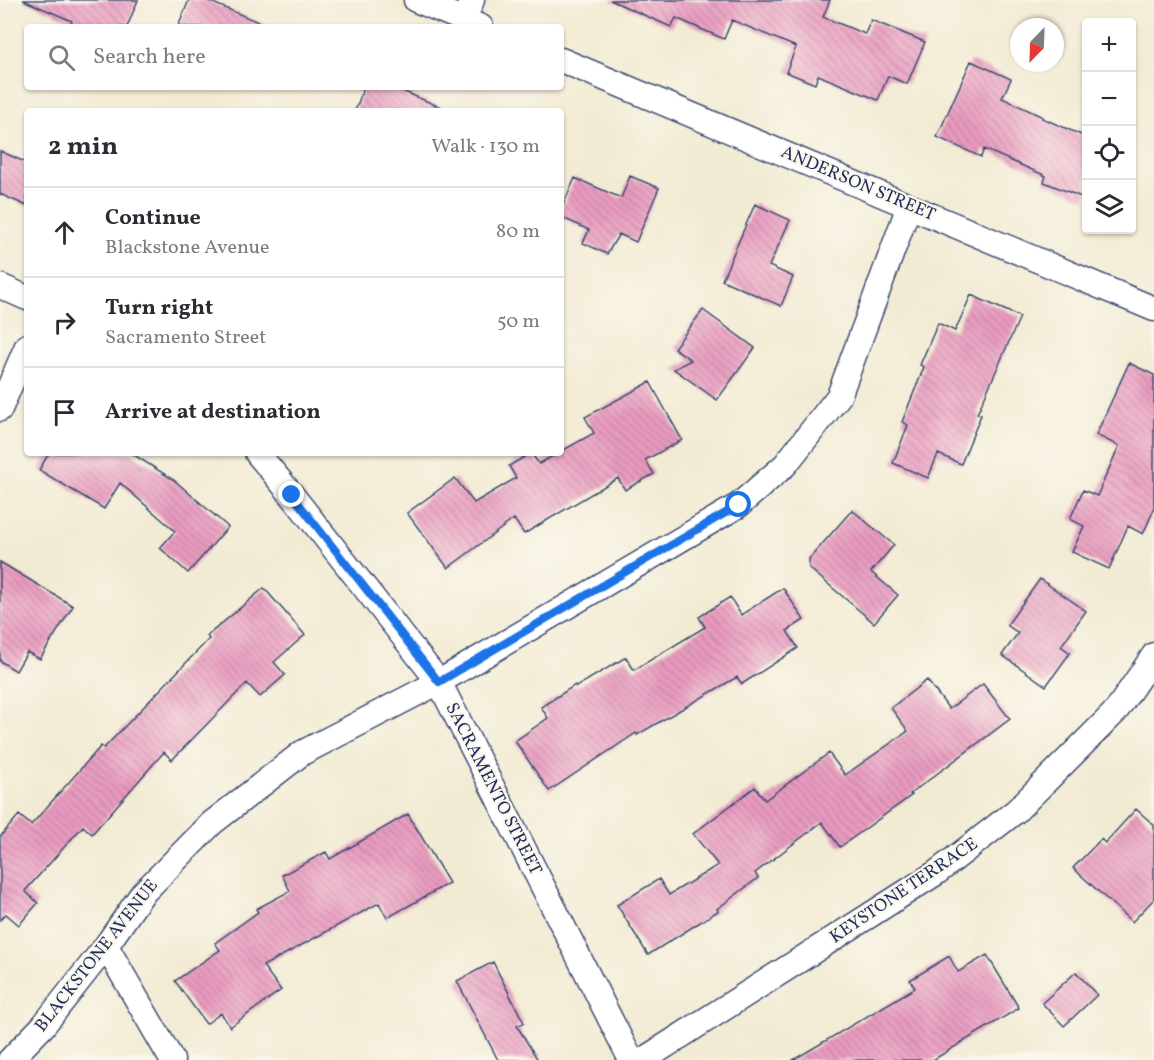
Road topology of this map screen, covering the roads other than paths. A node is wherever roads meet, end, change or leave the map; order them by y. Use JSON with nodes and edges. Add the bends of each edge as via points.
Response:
{"nodes":[{"id":1,"x":416,"y":0,"type":"edge"},
{"id":2,"x":473,"y":16,"type":"edge"},
{"id":3,"x":564,"y":61,"type":"edge"},
{"id":4,"x":909,"y":206,"type":"junction"},
{"id":5,"x":0,"y":286,"type":"edge"},
{"id":6,"x":24,"y":297,"type":"edge"},
{"id":7,"x":1154,"y":309,"type":"edge"},
{"id":8,"x":24,"y":352,"type":"edge"},
{"id":9,"x":0,"y":409,"type":"edge"},
{"id":10,"x":258,"y":456,"type":"edge"},
{"id":11,"x":1154,"y":655,"type":"edge"},
{"id":12,"x":439,"y":682,"type":"junction"},
{"id":13,"x":105,"y":946,"type":"junction"},
{"id":14,"x":10,"y":1060,"type":"edge"},
{"id":15,"x":172,"y":1060,"type":"edge"},
{"id":16,"x":631,"y":1060,"type":"edge"},
{"id":17,"x":643,"y":1060,"type":"edge"}],
"edges":[{"from":1,"to":2,"type":"street"},
{"from":3,"to":4,"type":"street","name":"ANDERSON STREET"},
{"from":4,"to":7,"type":"street","name":"ANDERSON STREET"},
{"from":4,"to":12,"type":"street","name":"BLACKSTONE AVENUE","via":[[839,396],[785,465],[739,505]]},
{"from":5,"to":6,"type":"street"},
{"from":8,"to":9,"type":"street"},
{"from":10,"to":12,"type":"street","name":"SACRAMENTO STREET"},
{"from":11,"to":17,"type":"street","name":"KEYSTONE TERRACE","via":[[1116,711],[1017,811],[936,873]]},
{"from":12,"to":13,"type":"street","name":"BLACKSTONE AVENUE","via":[[302,753],[212,823],[142,894]]},
{"from":12,"to":16,"type":"street","name":"SACRAMENTO STREET"},
{"from":13,"to":14,"type":"street","name":"BLACKSTONE AVENUE","via":[[43,1026]]},
{"from":13,"to":15,"type":"street"}]}
